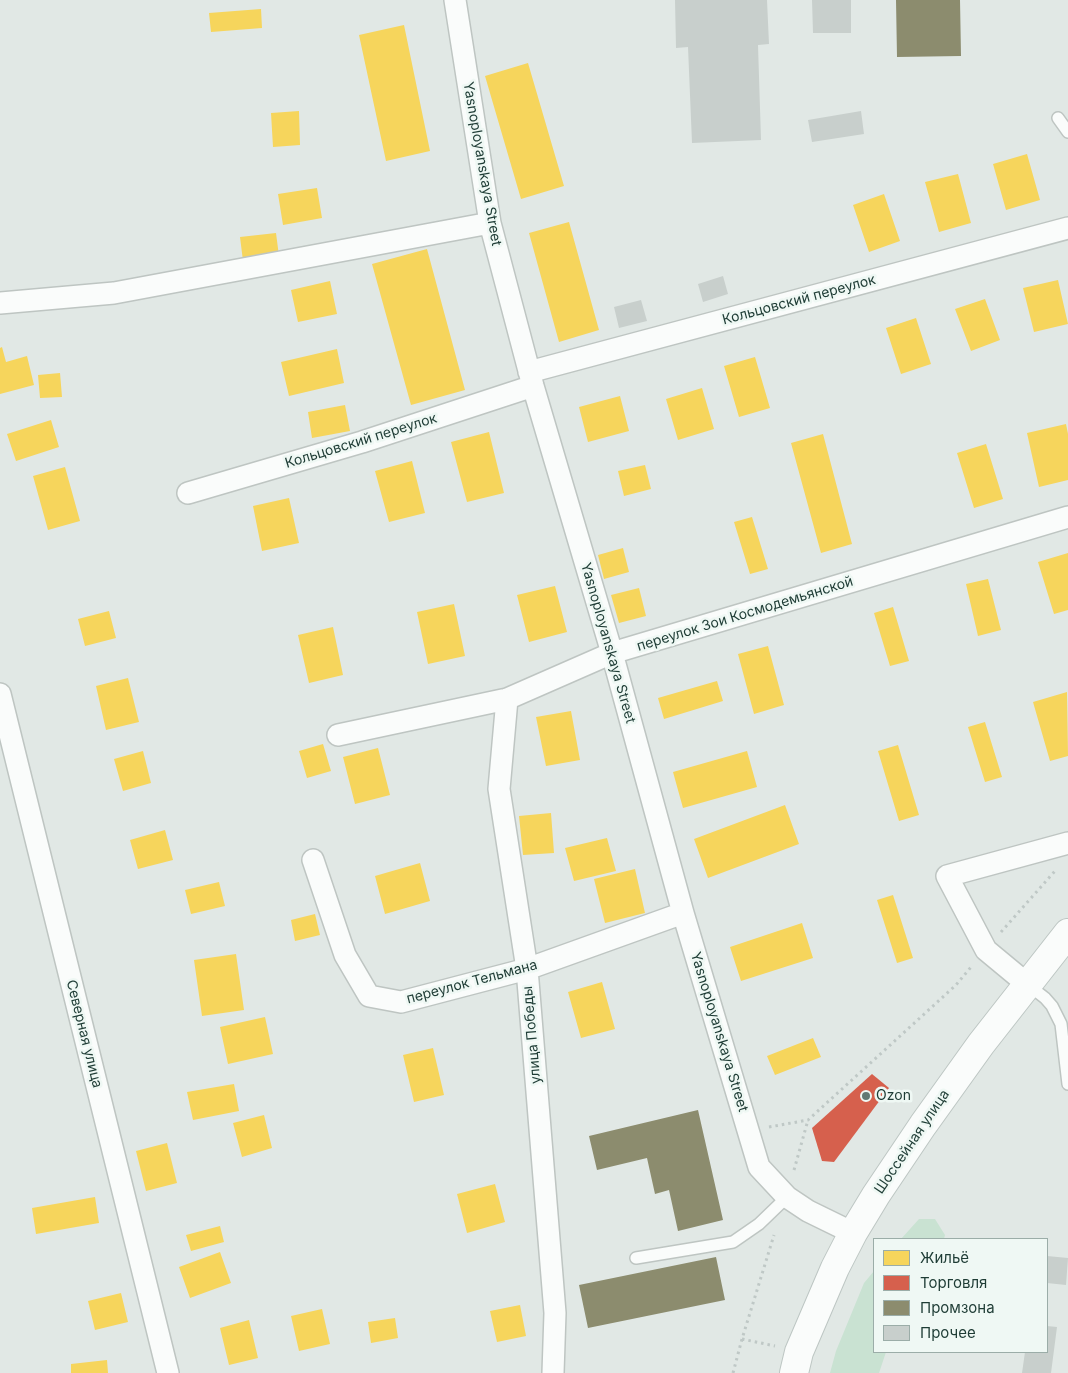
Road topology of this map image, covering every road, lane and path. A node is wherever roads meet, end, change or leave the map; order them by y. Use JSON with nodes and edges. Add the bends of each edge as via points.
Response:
{"nodes":[{"id":1,"x":456,"y":0,"type":"edge"},
{"id":2,"x":1058,"y":118,"type":"dead end"},
{"id":3,"x":1068,"y":132,"type":"edge"},
{"id":4,"x":490,"y":223,"type":"junction"},
{"id":5,"x":1068,"y":228,"type":"edge"},
{"id":6,"x":0,"y":303,"type":"edge"},
{"id":7,"x":531,"y":379,"type":"junction"},
{"id":8,"x":188,"y":493,"type":"dead end"},
{"id":9,"x":1068,"y":517,"type":"edge"},
{"id":10,"x":612,"y":654,"type":"junction"},
{"id":11,"x":0,"y":694,"type":"edge"},
{"id":12,"x":507,"y":699,"type":"junction"},
{"id":13,"x":338,"y":735,"type":"dead end"},
{"id":14,"x":1068,"y":843,"type":"edge"},
{"id":15,"x":313,"y":860,"type":"dead end"},
{"id":16,"x":1062,"y":864,"type":"dead end"},
{"id":17,"x":683,"y":913,"type":"junction"},
{"id":18,"x":1068,"y":933,"type":"edge"},
{"id":19,"x":986,"y":950,"type":"junction"},
{"id":20,"x":527,"y":969,"type":"junction"},
{"id":21,"x":1028,"y":984,"type":"junction"},
{"id":22,"x":1068,"y":1084,"type":"edge"},
{"id":23,"x":808,"y":1120,"type":"junction"},
{"id":24,"x":748,"y":1130,"type":"junction"},
{"id":25,"x":792,"y":1176,"type":"dead end"},
{"id":26,"x":787,"y":1197,"type":"junction"},
{"id":27,"x":775,"y":1233,"type":"dead end"},
{"id":28,"x":853,"y":1233,"type":"junction"},
{"id":29,"x":636,"y":1258,"type":"dead end"},
{"id":30,"x":742,"y":1338,"type":"junction"},
{"id":31,"x":796,"y":1362,"type":"edge"},
{"id":32,"x":168,"y":1373,"type":"edge"},
{"id":33,"x":553,"y":1373,"type":"edge"},
{"id":34,"x":733,"y":1373,"type":"edge"}],
"edges":[{"from":1,"to":4,"type":"street","name":"Yasnoployanskaya Street"},
{"from":2,"to":3,"type":"lane"},
{"from":4,"to":6,"type":"street","via":[[114,293]]},
{"from":4,"to":7,"type":"street","name":"Yasnoployanskaya Street"},
{"from":5,"to":7,"type":"street","name":"Кольцовский переулок"},
{"from":7,"to":8,"type":"street","name":"Кольцовский переулок","via":[[362,442]]},
{"from":7,"to":10,"type":"street","name":"Yasnoployanskaya Street"},
{"from":9,"to":10,"type":"street","name":"переулок Зои Космодемьянской"},
{"from":10,"to":12,"type":"street","name":"переулок Зои Космодемьянской"},
{"from":10,"to":17,"type":"street","name":"Yasnoployanskaya Street"},
{"from":11,"to":32,"type":"street","name":"Северная улица"},
{"from":12,"to":13,"type":"street","name":"переулок Зои Космодемьянской"},
{"from":12,"to":20,"type":"street","name":"улица Победы","via":[[499,789]]},
{"from":14,"to":19,"type":"street","via":[[947,876]]},
{"from":15,"to":20,"type":"street","name":"переулок Тельмана","via":[[345,955],[369,996],[401,1002]]},
{"from":16,"to":19,"type":"path"},
{"from":17,"to":20,"type":"street","name":"переулок Тельмана"},
{"from":17,"to":24,"type":"street","name":"Yasnoployanskaya Street"},
{"from":18,"to":21,"type":"main road","name":"Шоссейная улица"},
{"from":19,"to":21,"type":"street"},
{"from":19,"to":23,"type":"path","via":[[956,985]]},
{"from":20,"to":33,"type":"street","name":"улица Победы","via":[[555,1313]]},
{"from":21,"to":22,"type":"lane","via":[[1046,998],[1061,1024]]},
{"from":21,"to":28,"type":"main road","name":"Шоссейная улица","via":[[922,1125]]},
{"from":23,"to":24,"type":"path"},
{"from":23,"to":25,"type":"path"},
{"from":24,"to":26,"type":"street","name":"Yasnoployanskaya Street","via":[[759,1167]]},
{"from":26,"to":28,"type":"street","name":"Yasnoployanskaya Street"},
{"from":26,"to":29,"type":"lane","via":[[759,1224],[733,1242]]},
{"from":27,"to":30,"type":"path"},
{"from":28,"to":31,"type":"main road","name":"Шоссейная улица"},
{"from":30,"to":31,"type":"path"},
{"from":30,"to":34,"type":"path"}]}
